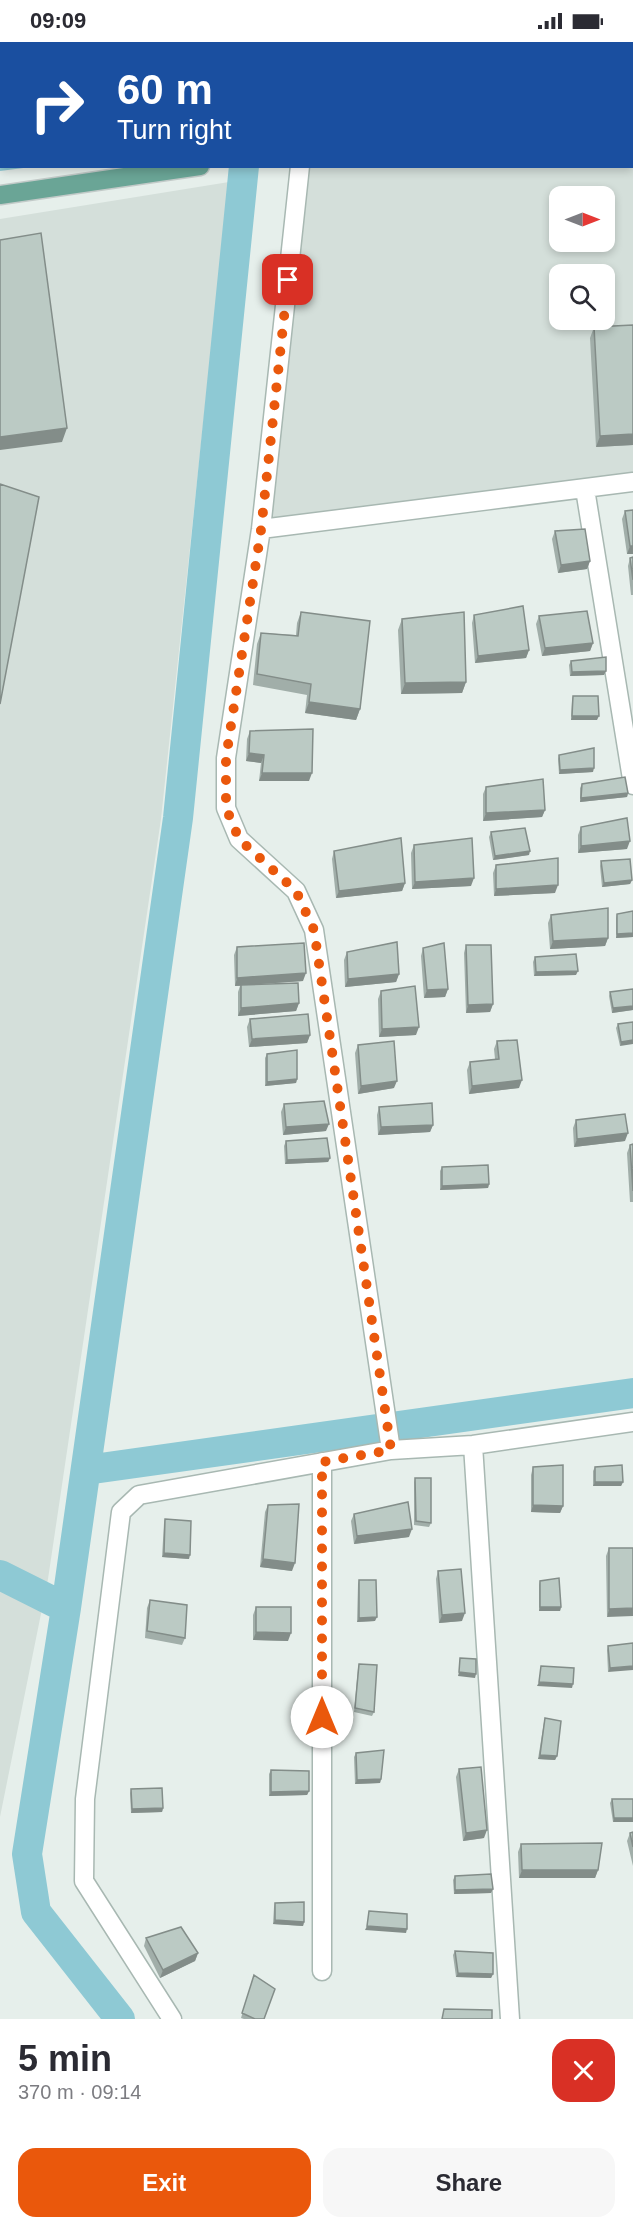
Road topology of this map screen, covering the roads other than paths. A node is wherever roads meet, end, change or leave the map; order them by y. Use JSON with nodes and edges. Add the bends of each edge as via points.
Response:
{"nodes":[{"id":1,"x":192,"y":168,"type":"edge"},
{"id":2,"x":300,"y":168,"type":"edge"},
{"id":3,"x":0,"y":195,"type":"edge"},
{"id":4,"x":633,"y":482,"type":"edge"},
{"id":5,"x":585,"y":489,"type":"junction"},
{"id":6,"x":261,"y":530,"type":"junction"},
{"id":7,"x":633,"y":785,"type":"edge"},
{"id":8,"x":633,"y":1422,"type":"edge"},
{"id":9,"x":474,"y":1445,"type":"junction"},
{"id":10,"x":390,"y":1446,"type":"junction"},
{"id":11,"x":322,"y":1462,"type":"junction"},
{"id":12,"x":322,"y":1971,"type":"dead end"},
{"id":13,"x":172,"y":2019,"type":"edge"},
{"id":14,"x":510,"y":2019,"type":"edge"}],
"edges":[{"from":1,"to":3,"type":"main road"},
{"from":2,"to":6,"type":"street"},
{"from":4,"to":5,"type":"street"},
{"from":5,"to":6,"type":"street"},
{"from":5,"to":7,"type":"street"},
{"from":6,"to":10,"type":"street","via":[[226,758],[226,808],[239,839],[296,891],[314,930]]},
{"from":8,"to":9,"type":"street"},
{"from":9,"to":10,"type":"street"},
{"from":9,"to":14,"type":"street"},
{"from":10,"to":11,"type":"street"},
{"from":11,"to":12,"type":"street"},
{"from":11,"to":13,"type":"street","via":[[140,1495],[121,1512],[85,1798],[84,1881]]}]}
